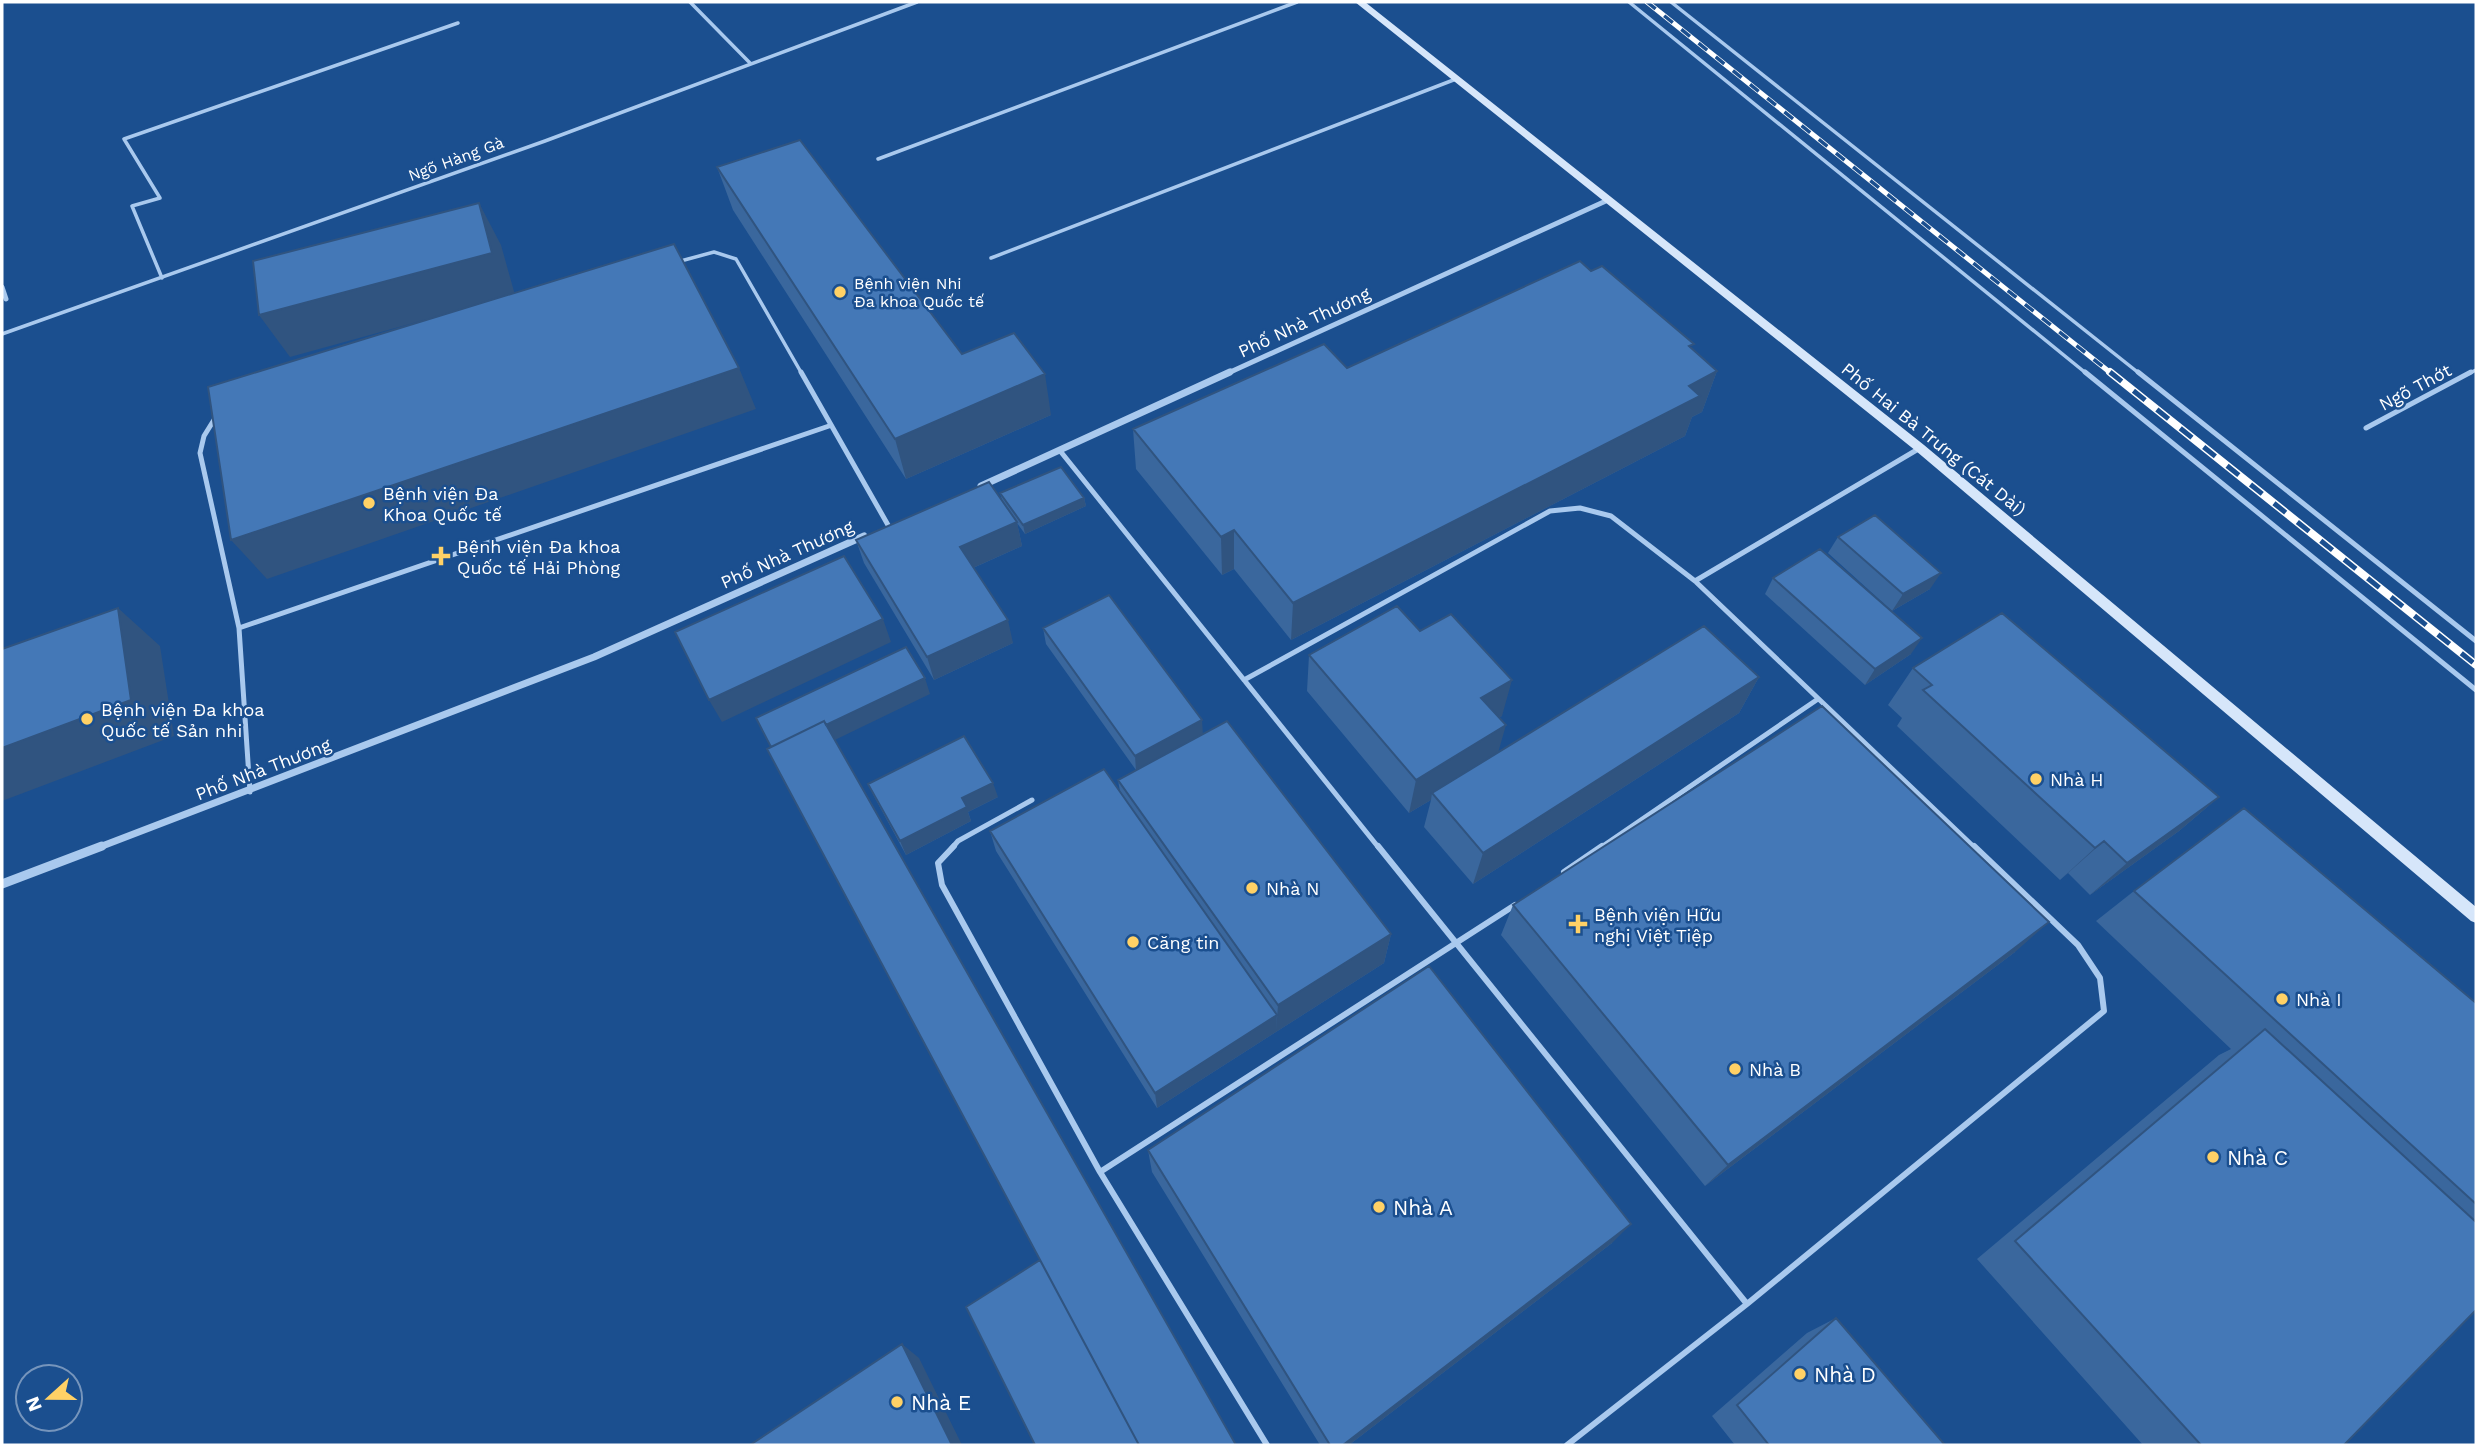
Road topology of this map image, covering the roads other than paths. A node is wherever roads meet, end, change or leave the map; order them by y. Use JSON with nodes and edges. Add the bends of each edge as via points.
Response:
{"nodes":[{"id":1,"x":690,"y":2,"type":"edge"},
{"id":2,"x":917,"y":2,"type":"edge"},
{"id":3,"x":1297,"y":2,"type":"edge"},
{"id":4,"x":1360,"y":2,"type":"edge"},
{"id":5,"x":1629,"y":2,"type":"edge"},
{"id":6,"x":1671,"y":2,"type":"edge"},
{"id":7,"x":458,"y":23,"type":"dead end"},
{"id":8,"x":750,"y":63,"type":"junction"},
{"id":9,"x":1456,"y":79,"type":"junction"},
{"id":10,"x":878,"y":159,"type":"dead end"},
{"id":11,"x":1608,"y":200,"type":"junction"},
{"id":12,"x":991,"y":258,"type":"dead end"},
{"id":13,"x":672,"y":264,"type":"edge"},
{"id":14,"x":162,"y":278,"type":"junction"},
{"id":15,"x":2,"y":287,"type":"edge"},
{"id":16,"x":6,"y":299,"type":"dead end"},
{"id":17,"x":2,"y":334,"type":"edge"},
{"id":18,"x":2476,"y":370,"type":"edge"},
{"id":19,"x":224,"y":411,"type":"edge"},
{"id":20,"x":829,"y":426,"type":"junction"},
{"id":21,"x":2366,"y":428,"type":"dead end"},
{"id":22,"x":1920,"y":447,"type":"junction"},
{"id":23,"x":1060,"y":452,"type":"junction"},
{"id":24,"x":974,"y":489,"type":"edge"},
{"id":25,"x":901,"y":520,"type":"edge"},
{"id":26,"x":888,"y":525,"type":"junction"},
{"id":27,"x":1695,"y":581,"type":"junction"},
{"id":28,"x":239,"y":628,"type":"junction"},
{"id":29,"x":2476,"y":641,"type":"edge"},
{"id":30,"x":1244,"y":680,"type":"junction"},
{"id":31,"x":2476,"y":690,"type":"edge"},
{"id":32,"x":1818,"y":699,"type":"junction"},
{"id":33,"x":250,"y":792,"type":"junction"},
{"id":34,"x":1032,"y":800,"type":"dead end"},
{"id":35,"x":1559,"y":875,"type":"edge"},
{"id":36,"x":2,"y":884,"type":"edge"},
{"id":37,"x":1525,"y":898,"type":"edge"},
{"id":38,"x":2476,"y":916,"type":"edge"},
{"id":39,"x":1458,"y":944,"type":"junction"},
{"id":40,"x":1100,"y":1172,"type":"junction"},
{"id":41,"x":1747,"y":1304,"type":"junction"},
{"id":42,"x":1268,"y":1445,"type":"edge"},
{"id":43,"x":1567,"y":1445,"type":"edge"}],
"edges":[{"from":1,"to":8,"type":"lane"},
{"from":2,"to":8,"type":"lane","name":"Ngõ Hàng Gà"},
{"from":3,"to":10,"type":"lane"},
{"from":4,"to":9,"type":"main road","name":"Phố Hai Bà Trưng (Cát Dài)"},
{"from":5,"to":31,"type":"lane"},
{"from":6,"to":29,"type":"lane"},
{"from":7,"to":14,"type":"lane","via":[[124,139],[160,198],[132,206]]},
{"from":8,"to":14,"type":"lane","name":"Ngõ Hàng Gà"},
{"from":9,"to":11,"type":"main road","name":"Phố Hai Bà Trưng (Cát Dài)"},
{"from":9,"to":12,"type":"lane"},
{"from":11,"to":22,"type":"main road","name":"Phố Hai Bà Trưng (Cát Dài)"},
{"from":11,"to":23,"type":"street","name":"Phố Nhà Thương"},
{"from":13,"to":20,"type":"lane","via":[[709,250],[725,251],[736,259]]},
{"from":14,"to":17,"type":"lane","name":"Ngõ Hàng Gà"},
{"from":15,"to":16,"type":"street"},
{"from":18,"to":21,"type":"lane","name":"Ngõ Thớt"},
{"from":19,"to":28,"type":"lane","via":[[213,418],[201,453]]},
{"from":20,"to":26,"type":"lane"},
{"from":20,"to":28,"type":"lane"},
{"from":22,"to":27,"type":"lane"},
{"from":22,"to":38,"type":"main road","name":"Phố Hai Bà Trưng (Cát Dài)"},
{"from":23,"to":24,"type":"street","name":"Phố Nhà Thương"},
{"from":23,"to":30,"type":"lane"},
{"from":25,"to":26,"type":"street","name":"Phố Nhà Thương"},
{"from":26,"to":33,"type":"street","name":"Phố Nhà Thương","via":[[594,657]]},
{"from":27,"to":30,"type":"lane","via":[[1611,516],[1580,508],[1550,511]]},
{"from":27,"to":32,"type":"lane"},
{"from":28,"to":33,"type":"lane"},
{"from":30,"to":39,"type":"lane"},
{"from":32,"to":35,"type":"lane"},
{"from":32,"to":41,"type":"lane","via":[[2078,945],[2100,978],[2104,1011]]},
{"from":33,"to":36,"type":"street","name":"Phố Nhà Thương"},
{"from":34,"to":40,"type":"lane","via":[[958,841],[938,863],[942,885]]},
{"from":37,"to":39,"type":"lane"},
{"from":39,"to":40,"type":"lane"},
{"from":39,"to":41,"type":"lane"},
{"from":40,"to":42,"type":"lane"},
{"from":41,"to":43,"type":"lane"}]}
